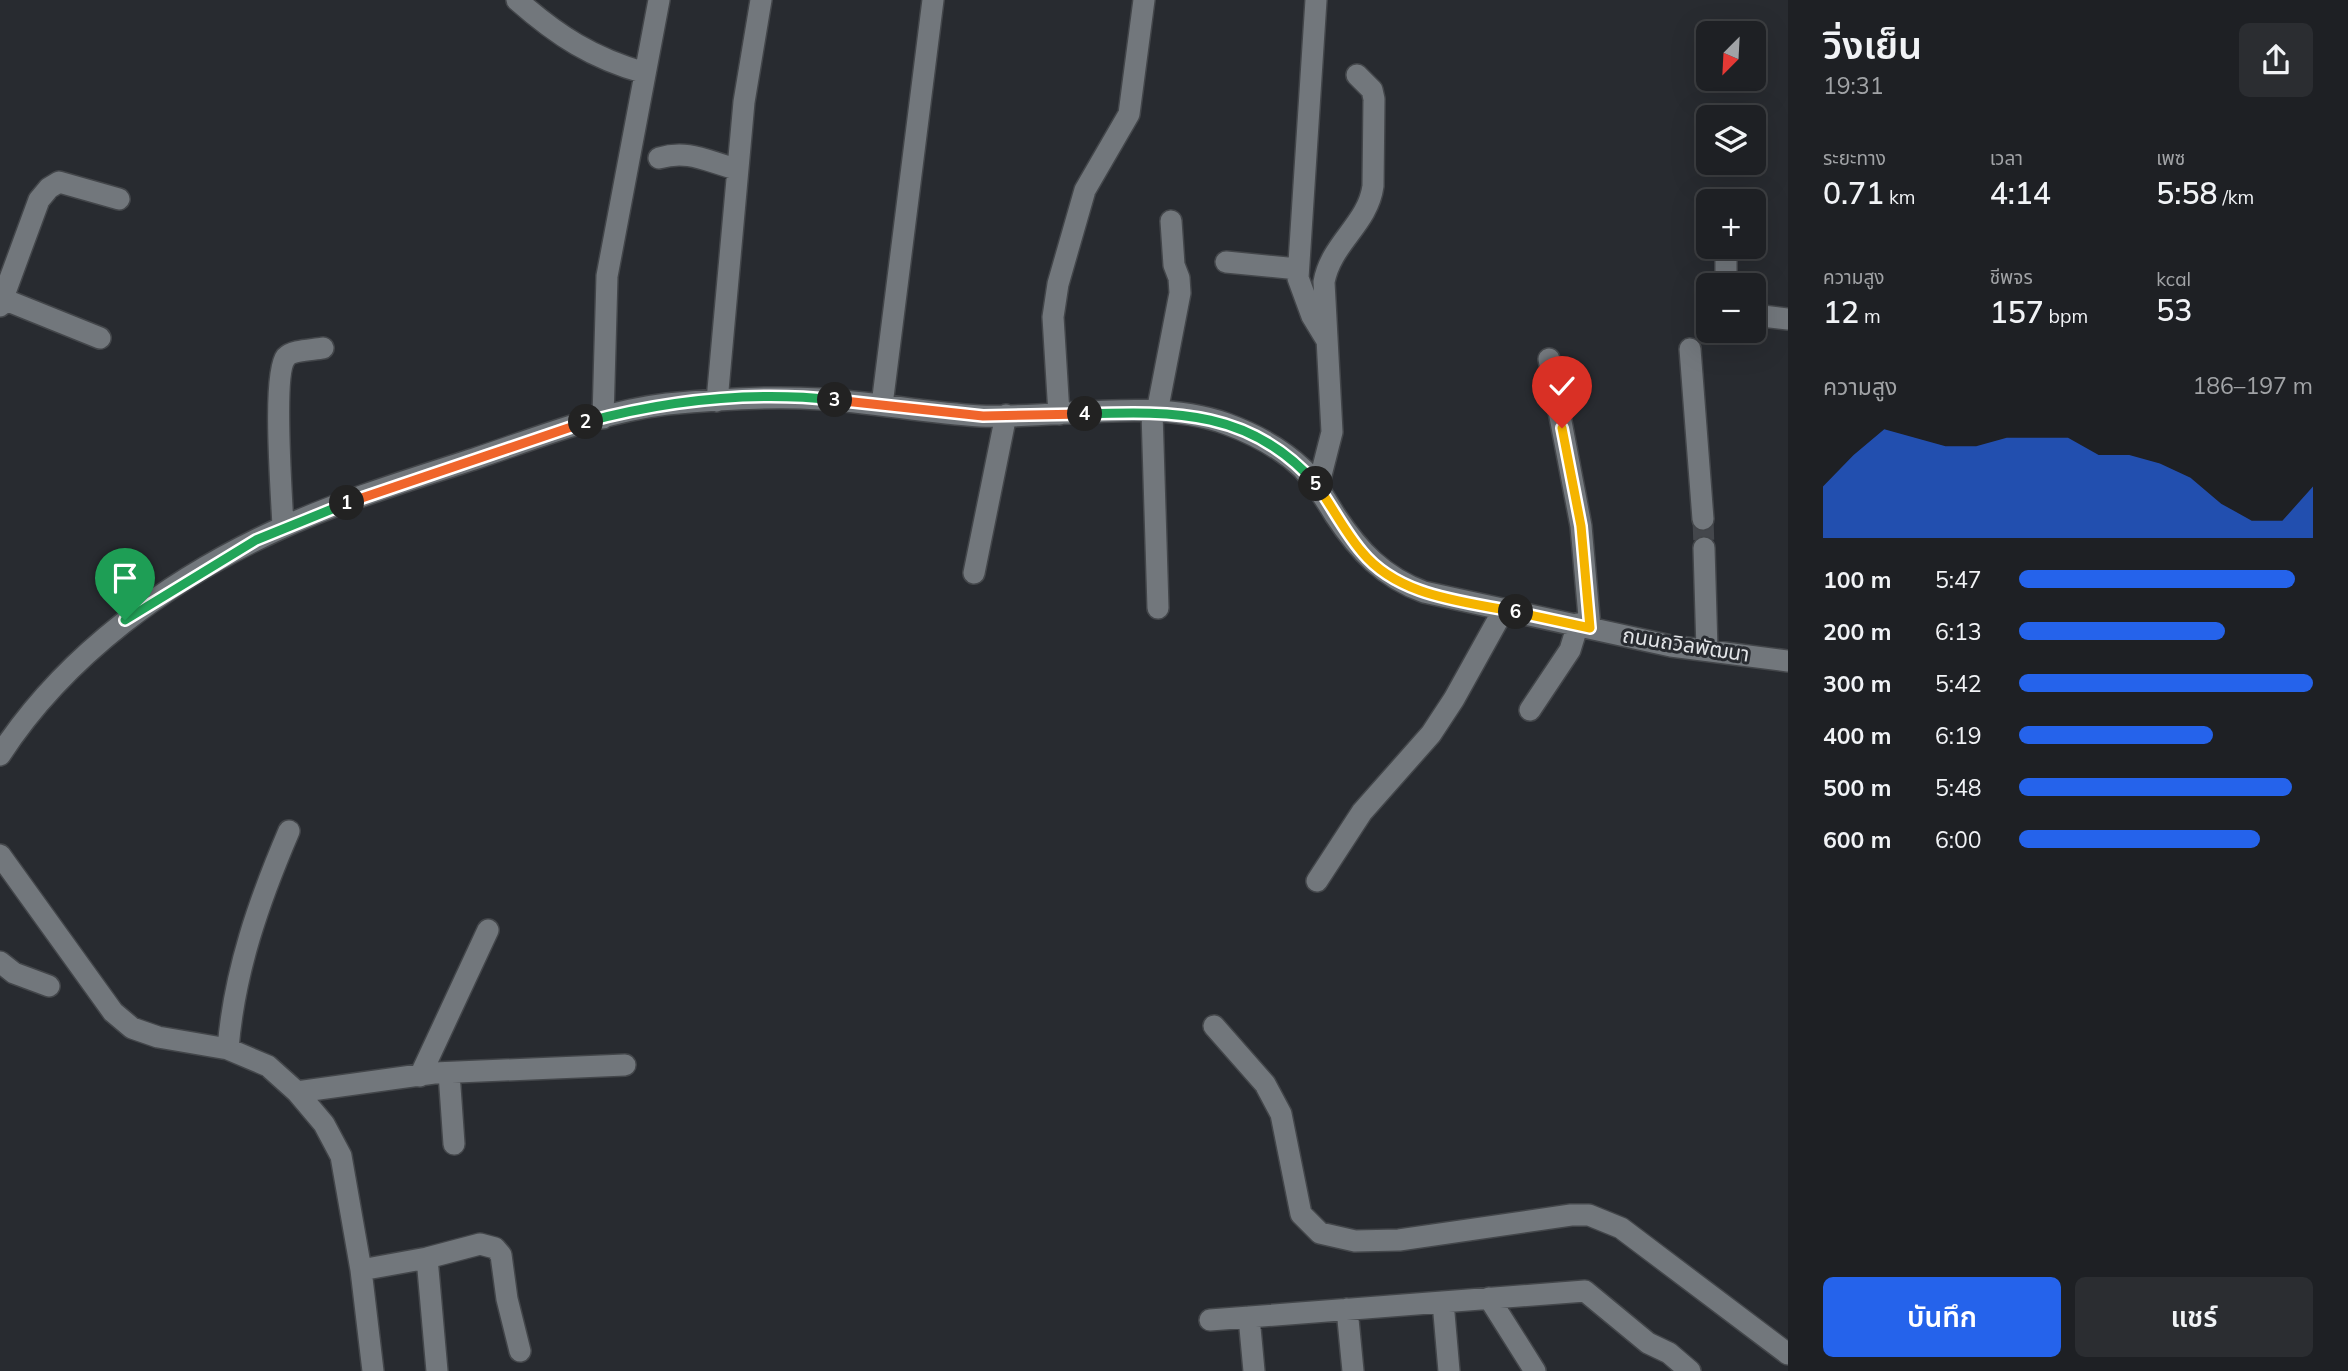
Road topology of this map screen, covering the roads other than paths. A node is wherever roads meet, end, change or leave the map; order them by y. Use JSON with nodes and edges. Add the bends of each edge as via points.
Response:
{"nodes":[{"id":1,"x":517,"y":0,"type":"edge"},
{"id":2,"x":659,"y":0,"type":"edge"},
{"id":3,"x":761,"y":0,"type":"edge"},
{"id":4,"x":933,"y":0,"type":"edge"},
{"id":5,"x":1144,"y":0,"type":"edge"},
{"id":6,"x":1316,"y":0,"type":"edge"},
{"id":7,"x":645,"y":73,"type":"junction"},
{"id":8,"x":1357,"y":75,"type":"dead end"},
{"id":9,"x":659,"y":159,"type":"dead end"},
{"id":10,"x":737,"y":169,"type":"junction"},
{"id":11,"x":119,"y":199,"type":"dead end"},
{"id":12,"x":1171,"y":221,"type":"dead end"},
{"id":13,"x":1226,"y":262,"type":"dead end"},
{"id":14,"x":1298,"y":269,"type":"junction"},
{"id":15,"x":1,"y":303,"type":"edge"},
{"id":16,"x":1766,"y":316,"type":"edge"},
{"id":17,"x":1788,"y":319,"type":"edge"},
{"id":18,"x":100,"y":338,"type":"dead end"},
{"id":19,"x":1327,"y":341,"type":"junction"},
{"id":20,"x":323,"y":348,"type":"dead end"},
{"id":21,"x":1690,"y":349,"type":"dead end"},
{"id":22,"x":1549,"y":359,"type":"dead end"},
{"id":23,"x":718,"y":401,"type":"junction"},
{"id":24,"x":882,"y":405,"type":"junction"},
{"id":25,"x":1154,"y":412,"type":"junction"},
{"id":26,"x":1059,"y":414,"type":"junction"},
{"id":27,"x":1006,"y":415,"type":"junction"},
{"id":28,"x":603,"y":418,"type":"junction"},
{"id":29,"x":1318,"y":487,"type":"junction"},
{"id":30,"x":1703,"y":519,"type":"tunnel mouth"},
{"id":31,"x":283,"y":527,"type":"junction"},
{"id":32,"x":1704,"y":548,"type":"tunnel mouth"},
{"id":33,"x":974,"y":573,"type":"dead end"},
{"id":34,"x":1158,"y":608,"type":"dead end"},
{"id":35,"x":1504,"y":609,"type":"junction"},
{"id":36,"x":1584,"y":626,"type":"junction"},
{"id":37,"x":1707,"y":650,"type":"junction"},
{"id":38,"x":1788,"y":661,"type":"edge"},
{"id":39,"x":1530,"y":710,"type":"dead end"},
{"id":40,"x":0,"y":755,"type":"edge"},
{"id":41,"x":289,"y":831,"type":"dead end"},
{"id":42,"x":0,"y":855,"type":"edge"},
{"id":43,"x":1317,"y":881,"type":"dead end"},
{"id":44,"x":488,"y":930,"type":"dead end"},
{"id":45,"x":0,"y":962,"type":"edge"},
{"id":46,"x":49,"y":986,"type":"dead end"},
{"id":47,"x":1214,"y":1026,"type":"dead end"},
{"id":48,"x":228,"y":1049,"type":"junction"},
{"id":49,"x":625,"y":1065,"type":"dead end"},
{"id":50,"x":449,"y":1073,"type":"junction"},
{"id":51,"x":420,"y":1076,"type":"junction"},
{"id":52,"x":297,"y":1091,"type":"junction"},
{"id":53,"x":454,"y":1144,"type":"dead end"},
{"id":54,"x":427,"y":1258,"type":"junction"},
{"id":55,"x":361,"y":1270,"type":"junction"},
{"id":56,"x":1489,"y":1298,"type":"junction"},
{"id":57,"x":1443,"y":1302,"type":"junction"},
{"id":58,"x":1347,"y":1309,"type":"junction"},
{"id":59,"x":1249,"y":1317,"type":"junction"},
{"id":60,"x":1210,"y":1320,"type":"dead end"},
{"id":61,"x":1648,"y":1343,"type":"junction"},
{"id":62,"x":520,"y":1351,"type":"dead end"},
{"id":63,"x":1788,"y":1354,"type":"edge"},
{"id":64,"x":373,"y":1371,"type":"edge"},
{"id":65,"x":436,"y":1371,"type":"edge"},
{"id":66,"x":1254,"y":1371,"type":"edge"},
{"id":67,"x":1353,"y":1371,"type":"edge"},
{"id":68,"x":1449,"y":1371,"type":"edge"},
{"id":69,"x":1535,"y":1371,"type":"edge"},
{"id":70,"x":1666,"y":1371,"type":"edge"},
{"id":71,"x":1690,"y":1371,"type":"edge"}],
"edges":[{"from":1,"to":7,"type":"street","via":[[567,41],[616,65]]},
{"from":2,"to":7,"type":"street"},
{"from":3,"to":10,"type":"street"},
{"from":4,"to":24,"type":"street"},
{"from":5,"to":26,"type":"street","via":[[1129,114],[1085,190],[1058,284],[1053,317]]},
{"from":6,"to":14,"type":"street"},
{"from":7,"to":28,"type":"street","via":[[607,276]]},
{"from":8,"to":19,"type":"street","via":[[1372,90],[1374,99],[1373,186],[1366,210],[1327,267]]},
{"from":9,"to":10,"type":"street","via":[[690,153]]},
{"from":10,"to":23,"type":"street"},
{"from":11,"to":15,"type":"street","via":[[59,182],[49,188],[38,200]]},
{"from":12,"to":25,"type":"street","via":[[1180,293]]},
{"from":13,"to":14,"type":"street"},
{"from":14,"to":19,"type":"street","via":[[1303,297]]},
{"from":15,"to":18,"type":"street"},
{"from":16,"to":17,"type":"street"},
{"from":19,"to":29,"type":"street","via":[[1332,432]]},
{"from":20,"to":31,"type":"street","via":[[292,354],[283,365],[279,418]]},
{"from":21,"to":30,"type":"street"},
{"from":22,"to":36,"type":"street","via":[[1581,526]]},
{"from":23,"to":24,"type":"street","name":"ถนนถวิลพัฒนา","via":[[761,397]]},
{"from":23,"to":28,"type":"street","name":"ถนนถวิลพัฒนา","via":[[664,405]]},
{"from":24,"to":27,"type":"street","name":"ถนนถวิลพัฒนา"},
{"from":25,"to":26,"type":"street","name":"ถนนถวิลพัฒนา"},
{"from":25,"to":29,"type":"street","name":"ถนนถวิลพัฒนา","via":[[1228,424],[1265,442]]},
{"from":25,"to":34,"type":"street"},
{"from":26,"to":27,"type":"street","name":"ถนนถวิลพัฒนา"},
{"from":27,"to":33,"type":"street"},
{"from":28,"to":31,"type":"street","name":"ถนนถวิลพัฒนา","via":[[418,477]]},
{"from":29,"to":35,"type":"street","name":"ถนนถวิลพัฒนา","via":[[1362,553],[1384,573],[1424,592]]},
{"from":31,"to":40,"type":"street","name":"ถนนถวิลพัฒนา","via":[[125,620],[78,663]]},
{"from":32,"to":37,"type":"street"},
{"from":35,"to":36,"type":"street","name":"ถนนถวิลพัฒนา"},
{"from":35,"to":43,"type":"street","via":[[1431,734],[1362,812]]},
{"from":36,"to":37,"type":"street","name":"ถนนถวิลพัฒนา"},
{"from":36,"to":39,"type":"street"},
{"from":37,"to":38,"type":"street","name":"ถนนถวิลพัฒนา"},
{"from":41,"to":48,"type":"street","via":[[262,894],[237,981]]},
{"from":42,"to":48,"type":"street","via":[[113,1012],[132,1028],[158,1037]]},
{"from":44,"to":51,"type":"street"},
{"from":45,"to":46,"type":"street"},
{"from":47,"to":63,"type":"street","via":[[1265,1083],[1281,1114],[1301,1214],[1320,1233],[1355,1241],[1399,1240],[1589,1215],[1621,1228]]},
{"from":48,"to":52,"type":"street","via":[[268,1066]]},
{"from":49,"to":50,"type":"street"},
{"from":50,"to":51,"type":"street"},
{"from":50,"to":53,"type":"street"},
{"from":51,"to":52,"type":"street"},
{"from":52,"to":55,"type":"street","via":[[324,1124],[341,1156]]},
{"from":54,"to":55,"type":"street"},
{"from":54,"to":62,"type":"street","via":[[480,1244],[495,1248],[501,1255]]},
{"from":54,"to":65,"type":"street"},
{"from":55,"to":64,"type":"street"},
{"from":56,"to":57,"type":"street"},
{"from":56,"to":61,"type":"street","via":[[1584,1291]]},
{"from":56,"to":69,"type":"street"},
{"from":57,"to":58,"type":"street"},
{"from":57,"to":68,"type":"street"},
{"from":58,"to":59,"type":"street"},
{"from":58,"to":67,"type":"street"},
{"from":59,"to":60,"type":"street"},
{"from":59,"to":66,"type":"street"},
{"from":61,"to":70,"type":"street"},
{"from":61,"to":71,"type":"street"}]}
